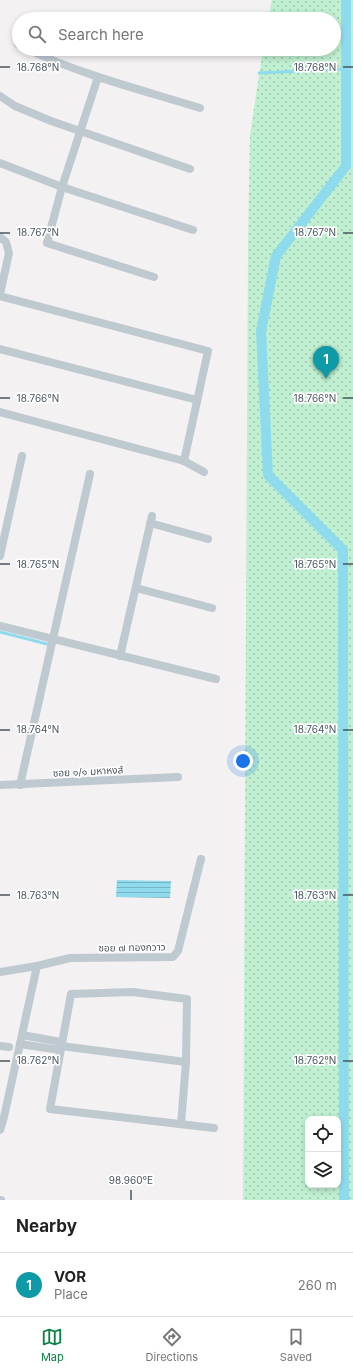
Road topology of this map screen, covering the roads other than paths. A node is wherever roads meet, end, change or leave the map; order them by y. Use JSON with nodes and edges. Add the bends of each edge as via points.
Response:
{"nodes":[{"id":1,"x":42,"y":56,"type":"edge"},
{"id":2,"x":98,"y":77,"type":"junction"},
{"id":3,"x":0,"y":96,"type":"edge"},
{"id":4,"x":200,"y":108,"type":"dead end"},
{"id":5,"x":80,"y":131,"type":"junction"},
{"id":6,"x":0,"y":163,"type":"edge"},
{"id":7,"x":190,"y":169,"type":"dead end"},
{"id":8,"x":62,"y":187,"type":"junction"},
{"id":9,"x":193,"y":230,"type":"dead end"},
{"id":10,"x":0,"y":237,"type":"edge"},
{"id":11,"x":154,"y":277,"type":"dead end"},
{"id":12,"x":0,"y":295,"type":"edge"},
{"id":13,"x":0,"y":349,"type":"edge"},
{"id":14,"x":197,"y":400,"type":"junction"},
{"id":15,"x":0,"y":412,"type":"edge"},
{"id":16,"x":22,"y":456,"type":"dead end"},
{"id":17,"x":184,"y":461,"type":"junction"},
{"id":18,"x":204,"y":472,"type":"dead end"},
{"id":19,"x":90,"y":474,"type":"dead end"},
{"id":20,"x":208,"y":539,"type":"dead end"},
{"id":21,"x":0,"y":556,"type":"edge"},
{"id":22,"x":136,"y":588,"type":"junction"},
{"id":23,"x":212,"y":608,"type":"dead end"},
{"id":24,"x":0,"y":626,"type":"edge"},
{"id":25,"x":53,"y":639,"type":"junction"},
{"id":26,"x":120,"y":656,"type":"junction"},
{"id":27,"x":216,"y":679,"type":"dead end"},
{"id":28,"x":178,"y":777,"type":"dead end"},
{"id":29,"x":0,"y":785,"type":"edge"},
{"id":30,"x":20,"y":785,"type":"junction"},
{"id":31,"x":201,"y":859,"type":"dead end"},
{"id":32,"x":37,"y":966,"type":"junction"},
{"id":33,"x":1,"y":970,"type":"edge"},
{"id":34,"x":22,"y":1035,"type":"junction"},
{"id":35,"x":20,"y":1044,"type":"junction"},
{"id":36,"x":0,"y":1046,"type":"edge"},
{"id":37,"x":61,"y":1046,"type":"junction"},
{"id":38,"x":9,"y":1047,"type":"dead end"},
{"id":39,"x":186,"y":1062,"type":"junction"},
{"id":40,"x":181,"y":1124,"type":"junction"},
{"id":41,"x":214,"y":1128,"type":"dead end"},
{"id":42,"x":0,"y":1130,"type":"edge"}],
"edges":[{"from":1,"to":2,"type":"street"},
{"from":2,"to":4,"type":"street"},
{"from":2,"to":5,"type":"street"},
{"from":3,"to":5,"type":"street","via":[[15,106]]},
{"from":5,"to":7,"type":"street"},
{"from":5,"to":8,"type":"street"},
{"from":6,"to":8,"type":"street"},
{"from":8,"to":9,"type":"street"},
{"from":8,"to":11,"type":"street","via":[[47,243]]},
{"from":10,"to":12,"type":"street","via":[[6,242],[9,253]]},
{"from":12,"to":14,"type":"street","via":[[208,351]]},
{"from":13,"to":14,"type":"street"},
{"from":14,"to":17,"type":"street"},
{"from":15,"to":17,"type":"street"},
{"from":16,"to":21,"type":"street"},
{"from":17,"to":18,"type":"street"},
{"from":19,"to":25,"type":"street"},
{"from":20,"to":22,"type":"street","via":[[151,519]]},
{"from":22,"to":23,"type":"street"},
{"from":22,"to":26,"type":"street"},
{"from":24,"to":25,"type":"street"},
{"from":25,"to":26,"type":"street"},
{"from":25,"to":30,"type":"street"},
{"from":26,"to":27,"type":"street"},
{"from":28,"to":30,"type":"street","name":"ซอย ๑/๑ มหาหงส์"},
{"from":29,"to":30,"type":"street","name":"ซอย ๑/๑ มหาหงส์"},
{"from":31,"to":32,"type":"street","name":"ซอย ๗ ทองกวาว","via":[[178,951],[173,957],[70,958]]},
{"from":32,"to":33,"type":"street","name":"ซอย ๗ ทองกวาว"},
{"from":32,"to":34,"type":"street"},
{"from":34,"to":35,"type":"street"},
{"from":34,"to":37,"type":"street"},
{"from":35,"to":37,"type":"street"},
{"from":35,"to":42,"type":"street"},
{"from":36,"to":38,"type":"street"},
{"from":37,"to":39,"type":"street"},
{"from":37,"to":39,"type":"street","via":[[71,994],[133,992],[187,999]]},
{"from":37,"to":40,"type":"street","via":[[50,1109]]},
{"from":39,"to":40,"type":"street"},
{"from":40,"to":41,"type":"street"}]}
